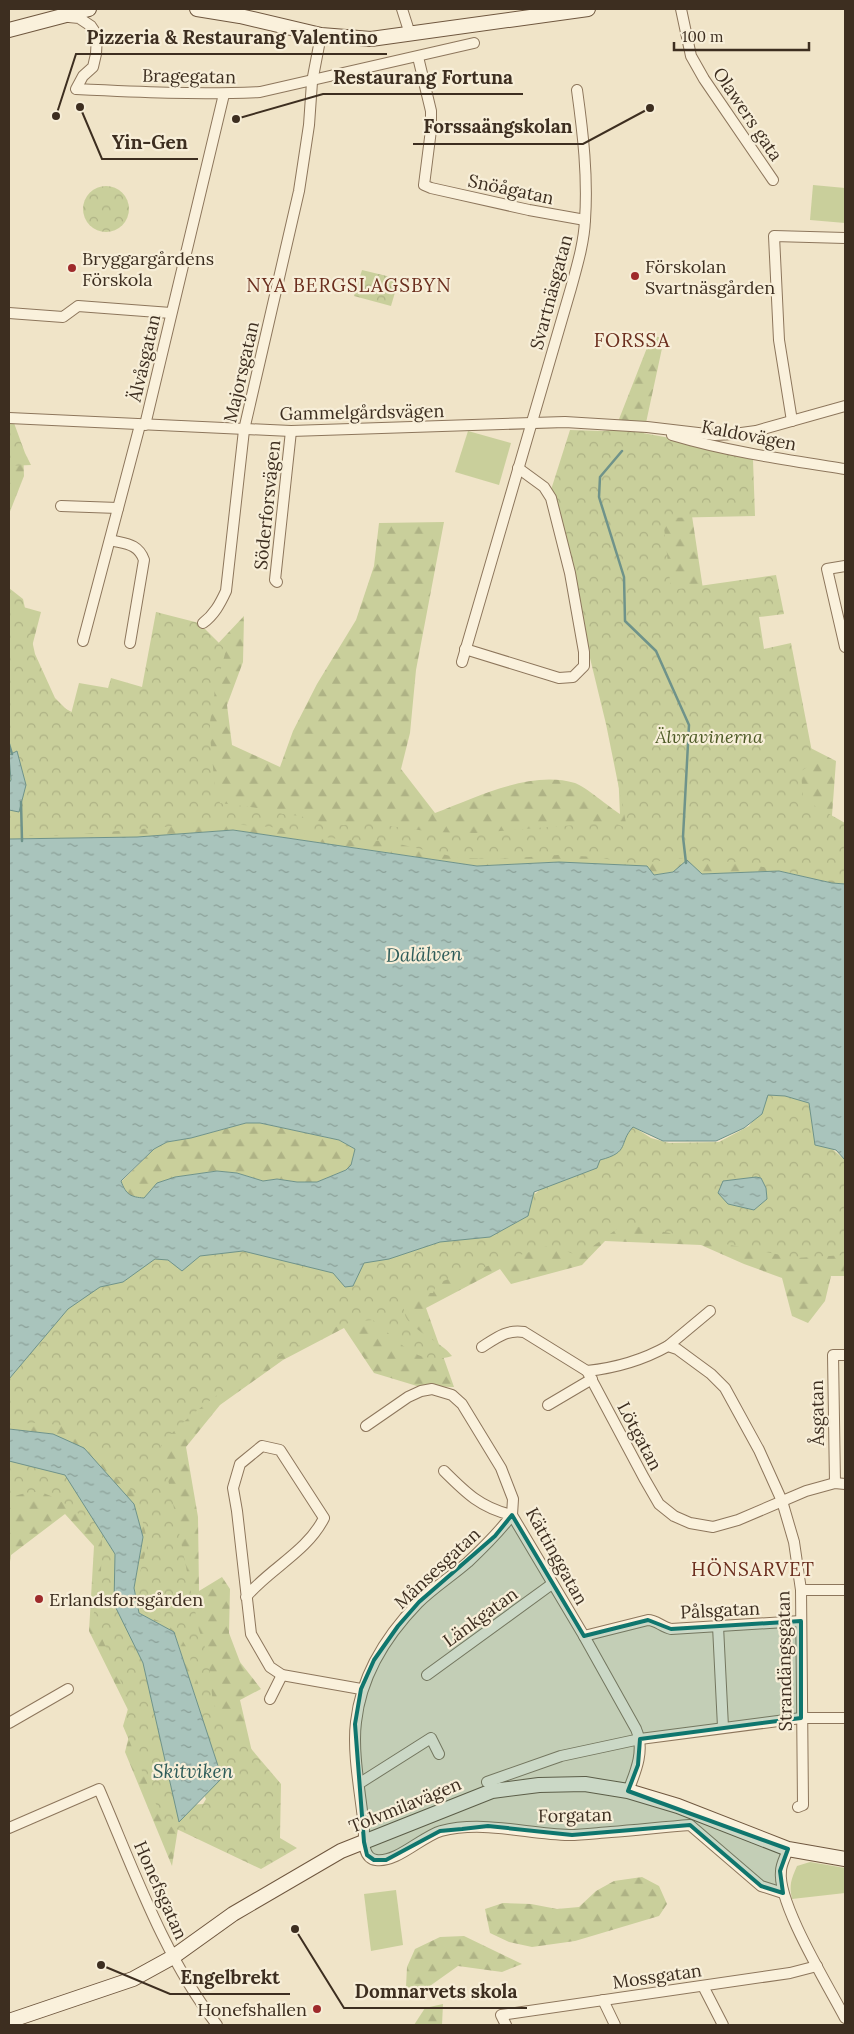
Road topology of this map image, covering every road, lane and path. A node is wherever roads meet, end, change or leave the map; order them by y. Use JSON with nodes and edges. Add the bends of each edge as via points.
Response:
{"nodes":[{"id":1,"x":89,"y":9,"type":"edge"},
{"id":2,"x":196,"y":9,"type":"edge"},
{"id":3,"x":402,"y":9,"type":"edge"},
{"id":4,"x":588,"y":9,"type":"edge"},
{"id":5,"x":682,"y":9,"type":"edge"},
{"id":6,"x":241,"y":12,"type":"edge"},
{"id":7,"x":43,"y":19,"type":"junction"},
{"id":8,"x":9,"y":30,"type":"edge"},
{"id":9,"x":410,"y":34,"type":"junction"},
{"id":10,"x":322,"y":35,"type":"junction"},
{"id":11,"x":474,"y":43,"type":"dead end"},
{"id":12,"x":418,"y":57,"type":"junction"},
{"id":13,"x":312,"y":82,"type":"junction"},
{"id":14,"x":577,"y":90,"type":"dead end"},
{"id":15,"x":224,"y":94,"type":"junction"},
{"id":16,"x":773,"y":180,"type":"dead end"},
{"id":17,"x":585,"y":220,"type":"junction"},
{"id":18,"x":845,"y":238,"type":"edge"},
{"id":19,"x":171,"y":313,"type":"junction"},
{"id":20,"x":9,"y":314,"type":"edge"},
{"id":21,"x":845,"y":406,"type":"edge"},
{"id":22,"x":9,"y":418,"type":"edge"},
{"id":23,"x":792,"y":421,"type":"junction"},
{"id":24,"x":531,"y":422,"type":"junction"},
{"id":25,"x":143,"y":425,"type":"junction"},
{"id":26,"x":647,"y":427,"type":"junction"},
{"id":27,"x":244,"y":430,"type":"junction"},
{"id":28,"x":291,"y":431,"type":"junction"},
{"id":29,"x":518,"y":468,"type":"junction"},
{"id":30,"x":845,"y":469,"type":"edge"},
{"id":31,"x":61,"y":506,"type":"dead end"},
{"id":32,"x":118,"y":508,"type":"junction"},
{"id":33,"x":110,"y":540,"type":"junction"},
{"id":34,"x":845,"y":566,"type":"edge"},
{"id":35,"x":276,"y":582,"type":"dead end"},
{"id":36,"x":203,"y":623,"type":"dead end"},
{"id":37,"x":84,"y":641,"type":"dead end"},
{"id":38,"x":130,"y":643,"type":"dead end"},
{"id":39,"x":845,"y":647,"type":"edge"},
{"id":40,"x":466,"y":649,"type":"junction"},
{"id":41,"x":462,"y":662,"type":"dead end"},
{"id":42,"x":710,"y":1311,"type":"dead end"},
{"id":43,"x":668,"y":1346,"type":"junction"},
{"id":44,"x":482,"y":1347,"type":"dead end"},
{"id":45,"x":845,"y":1355,"type":"edge"},
{"id":46,"x":590,"y":1375,"type":"junction"},
{"id":47,"x":548,"y":1405,"type":"dead end"},
{"id":48,"x":366,"y":1426,"type":"dead end"},
{"id":49,"x":444,"y":1471,"type":"dead end"},
{"id":50,"x":840,"y":1484,"type":"edge"},
{"id":51,"x":782,"y":1500,"type":"junction"},
{"id":52,"x":512,"y":1515,"type":"junction"},
{"id":53,"x":552,"y":1584,"type":"junction"},
{"id":54,"x":801,"y":1590,"type":"junction"},
{"id":55,"x":845,"y":1590,"type":"edge"},
{"id":56,"x":246,"y":1597,"type":"junction"},
{"id":57,"x":801,"y":1621,"type":"junction"},
{"id":58,"x":718,"y":1626,"type":"junction"},
{"id":59,"x":584,"y":1636,"type":"junction"},
{"id":60,"x":282,"y":1675,"type":"junction"},
{"id":61,"x":427,"y":1676,"type":"dead end"},
{"id":62,"x":68,"y":1689,"type":"dead end"},
{"id":63,"x":361,"y":1689,"type":"junction"},
{"id":64,"x":270,"y":1699,"type":"dead end"},
{"id":65,"x":801,"y":1718,"type":"junction"},
{"id":66,"x":845,"y":1718,"type":"edge"},
{"id":67,"x":9,"y":1724,"type":"edge"},
{"id":68,"x":723,"y":1728,"type":"junction"},
{"id":69,"x":640,"y":1739,"type":"junction"},
{"id":70,"x":439,"y":1754,"type":"dead end"},
{"id":71,"x":486,"y":1782,"type":"dead end"},
{"id":72,"x":360,"y":1783,"type":"junction"},
{"id":73,"x":628,"y":1791,"type":"junction"},
{"id":74,"x":798,"y":1807,"type":"dead end"},
{"id":75,"x":9,"y":1828,"type":"edge"},
{"id":76,"x":364,"y":1842,"type":"junction"},
{"id":77,"x":788,"y":1849,"type":"junction"},
{"id":78,"x":845,"y":1859,"type":"edge"},
{"id":79,"x":783,"y":1894,"type":"junction"},
{"id":80,"x":173,"y":1957,"type":"junction"},
{"id":81,"x":817,"y":1966,"type":"junction"},
{"id":82,"x":704,"y":1986,"type":"junction"},
{"id":83,"x":603,"y":2000,"type":"junction"},
{"id":84,"x":845,"y":2018,"type":"edge"},
{"id":85,"x":9,"y":2022,"type":"edge"},
{"id":86,"x":217,"y":2025,"type":"edge"},
{"id":87,"x":506,"y":2025,"type":"edge"},
{"id":88,"x":615,"y":2025,"type":"edge"},
{"id":89,"x":723,"y":2025,"type":"edge"}],
"edges":[{"from":1,"to":7,"type":"street"},
{"from":2,"to":6,"type":"street"},
{"from":3,"to":9,"type":"street"},
{"from":4,"to":9,"type":"street"},
{"from":5,"to":16,"type":"street","name":"Olawers gata","via":[[691,56]]},
{"from":6,"to":10,"type":"street"},
{"from":7,"to":8,"type":"street"},
{"from":7,"to":15,"type":"street","name":"Bragegatan","via":[[79,18],[91,26],[96,35],[93,67],[76,88]]},
{"from":9,"to":10,"type":"street","via":[[371,39]]},
{"from":10,"to":13,"type":"street","name":"Majorsgatan"},
{"from":11,"to":12,"type":"street","name":"Bragegatan"},
{"from":12,"to":13,"type":"street","name":"Bragegatan"},
{"from":12,"to":17,"type":"street","name":"Snöågatan","via":[[431,110],[424,184]]},
{"from":13,"to":15,"type":"street","name":"Bragegatan","via":[[260,92]]},
{"from":13,"to":27,"type":"street","name":"Majorsgatan","via":[[299,192]]},
{"from":14,"to":17,"type":"street","name":"Svartnäsgatan","via":[[583,136]]},
{"from":15,"to":19,"type":"street","name":"Älvåsgatan"},
{"from":17,"to":24,"type":"street","name":"Svartnäsgatan","via":[[573,281]]},
{"from":18,"to":23,"type":"street","via":[[774,236],[779,340]]},
{"from":19,"to":20,"type":"street","via":[[78,306],[63,317]]},
{"from":19,"to":25,"type":"street","name":"Älvåsgatan"},
{"from":21,"to":23,"type":"street","name":"Gammelgårdsvägen"},
{"from":22,"to":25,"type":"street","name":"Gammelgårdsvägen"},
{"from":23,"to":26,"type":"street","name":"Gammelgårdsvägen","via":[[756,431],[715,435]]},
{"from":24,"to":26,"type":"street","name":"Gammelgårdsvägen"},
{"from":24,"to":28,"type":"street","name":"Gammelgårdsvägen"},
{"from":24,"to":29,"type":"street","name":"Svartnäsgatan"},
{"from":25,"to":27,"type":"street","name":"Gammelgårdsvägen"},
{"from":25,"to":32,"type":"street","name":"Älvåsgatan"},
{"from":26,"to":30,"type":"street","name":"Kaldovägen","via":[[710,446]]},
{"from":27,"to":28,"type":"street","name":"Gammelgårdsvägen"},
{"from":27,"to":36,"type":"street","name":"Majorsgatan","via":[[226,591],[220,605]]},
{"from":28,"to":35,"type":"street","name":"Söderforsvägen"},
{"from":29,"to":40,"type":"street","name":"Svartnäsgatan"},
{"from":29,"to":40,"type":"street","via":[[544,488],[551,498],[570,573],[584,666],[573,677],[559,678]]},
{"from":31,"to":32,"type":"street"},
{"from":32,"to":33,"type":"street","name":"Älvåsgatan"},
{"from":33,"to":37,"type":"street","name":"Älvåsgatan"},
{"from":33,"to":38,"type":"street","via":[[135,546],[144,560]]},
{"from":34,"to":39,"type":"street","via":[[826,568]]},
{"from":40,"to":41,"type":"street","name":"Svartnäsgatan"},
{"from":42,"to":43,"type":"street"},
{"from":43,"to":46,"type":"street"},
{"from":43,"to":51,"type":"street","name":"Strandängsgatan","via":[[705,1369],[725,1388]]},
{"from":44,"to":46,"type":"street","via":[[507,1332],[524,1332]]},
{"from":45,"to":50,"type":"street","name":"Åsgatan","via":[[833,1355]]},
{"from":46,"to":47,"type":"street"},
{"from":46,"to":51,"type":"street","name":"Lötgatan","via":[[659,1504],[674,1516],[713,1527],[738,1520]]},
{"from":48,"to":52,"type":"street","name":"Kättinggatan","via":[[421,1391],[432,1389],[452,1395],[462,1404],[501,1468],[513,1499]]},
{"from":49,"to":52,"type":"street","name":"Månsesgatan","via":[[469,1496]]},
{"from":50,"to":51,"type":"street","name":"Lötgatan"},
{"from":51,"to":54,"type":"street","name":"Strandängsgatan","via":[[794,1542]]},
{"from":52,"to":53,"type":"street","name":"Kättinggatan"},
{"from":52,"to":63,"type":"street","name":"Månsesgatan","via":[[495,1536],[419,1602],[398,1626],[374,1660]]},
{"from":53,"to":59,"type":"street","name":"Kättinggatan"},
{"from":53,"to":61,"type":"street","name":"Länkgatan"},
{"from":54,"to":55,"type":"street"},
{"from":54,"to":57,"type":"street","name":"Strandängsgatan"},
{"from":56,"to":56,"type":"street","via":[[233,1488],[240,1464],[262,1446],[280,1450],[324,1518],[318,1530],[289,1560],[257,1583]]},
{"from":56,"to":60,"type":"street","via":[[251,1634],[270,1667]]},
{"from":57,"to":58,"type":"street","name":"Pålsgatan"},
{"from":57,"to":65,"type":"street","name":"Strandängsgatan"},
{"from":58,"to":59,"type":"street","name":"Pålsgatan","via":[[671,1629],[648,1620]]},
{"from":58,"to":68,"type":"street"},
{"from":59,"to":69,"type":"street","name":"Kättinggatan"},
{"from":60,"to":63,"type":"street"},
{"from":60,"to":64,"type":"street"},
{"from":62,"to":67,"type":"street"},
{"from":63,"to":72,"type":"street","name":"Månsesgatan","via":[[355,1724]]},
{"from":65,"to":66,"type":"street"},
{"from":65,"to":68,"type":"street"},
{"from":65,"to":74,"type":"street","name":"Strandängsgatan","via":[[803,1805]]},
{"from":68,"to":69,"type":"street"},
{"from":69,"to":71,"type":"street","via":[[561,1756]]},
{"from":69,"to":73,"type":"street","via":[[638,1765]]},
{"from":70,"to":72,"type":"street","via":[[432,1738]]},
{"from":72,"to":76,"type":"street","name":"Månsesgatan"},
{"from":73,"to":76,"type":"street","name":"Tolvmilavägen","via":[[576,1784],[492,1791]]},
{"from":73,"to":77,"type":"street","name":"Tolvmilavägen","via":[[678,1806]]},
{"from":75,"to":80,"type":"street","name":"Honefsgatan","via":[[99,1790]]},
{"from":76,"to":79,"type":"street","name":"Forgatan","via":[[367,1855],[374,1860],[386,1860],[440,1832],[462,1828],[488,1826],[572,1835],[690,1825],[761,1886]]},
{"from":76,"to":80,"type":"street","name":"Tolvmilavägen","via":[[341,1850],[233,1914]]},
{"from":77,"to":78,"type":"street","name":"Tolvmilavägen"},
{"from":77,"to":79,"type":"street","via":[[780,1871]]},
{"from":79,"to":81,"type":"street"},
{"from":80,"to":85,"type":"street","name":"Tolvmilavägen","via":[[133,1978]]},
{"from":80,"to":86,"type":"street","name":"Honefsgatan"},
{"from":81,"to":82,"type":"street","name":"Mossgatan"},
{"from":81,"to":84,"type":"street"},
{"from":82,"to":83,"type":"street","name":"Mossgatan"},
{"from":82,"to":89,"type":"street"},
{"from":83,"to":87,"type":"street","name":"Mossgatan","via":[[501,2015]]},
{"from":83,"to":88,"type":"street"}]}
